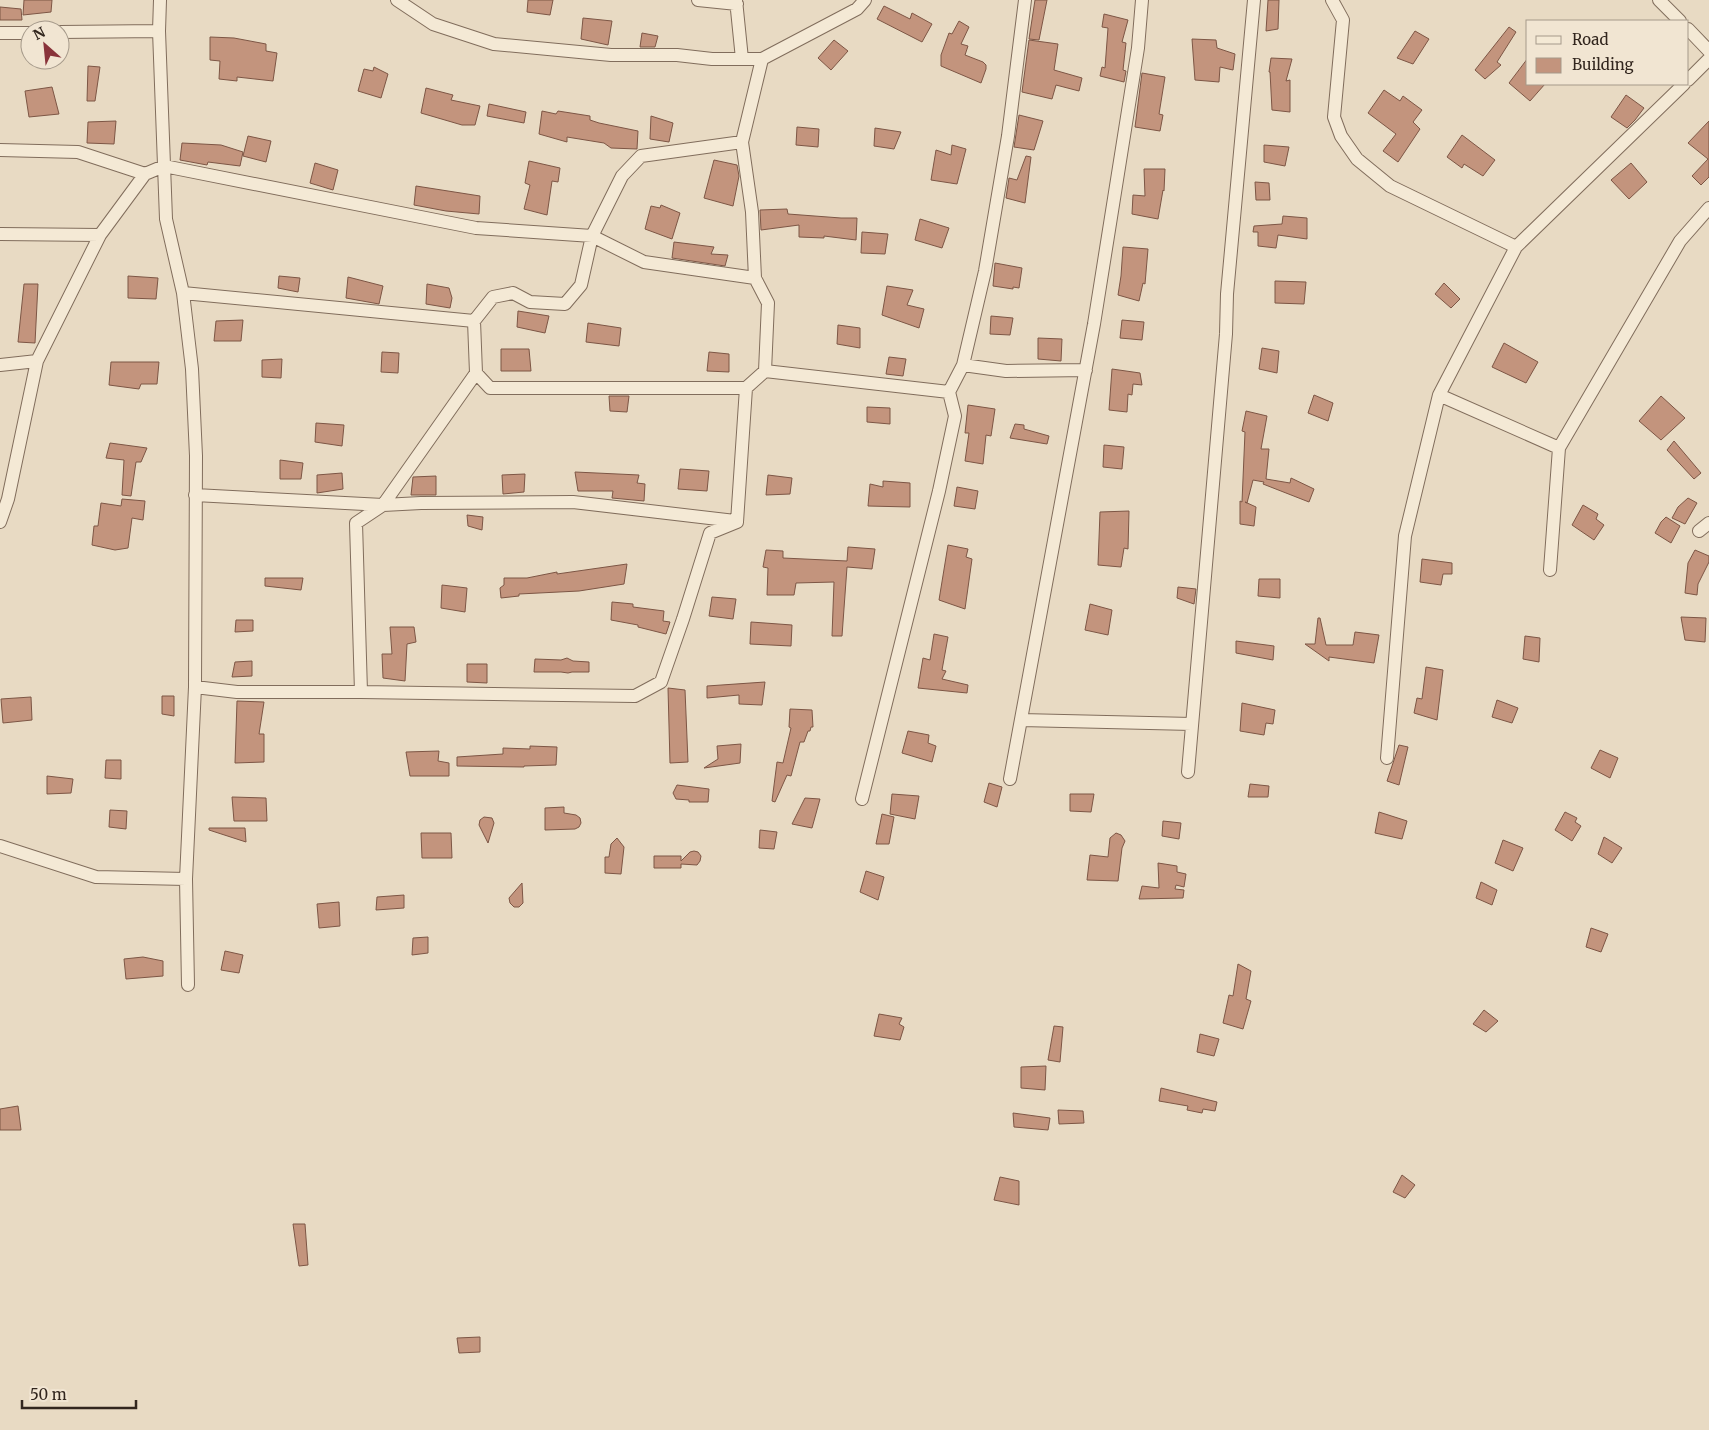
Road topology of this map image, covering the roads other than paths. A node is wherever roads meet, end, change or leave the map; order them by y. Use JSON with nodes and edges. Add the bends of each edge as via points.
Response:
{"nodes":[{"id":1,"x":160,"y":0,"type":"edge"},
{"id":2,"x":397,"y":0,"type":"edge"},
{"id":3,"x":698,"y":0,"type":"edge"},
{"id":4,"x":865,"y":0,"type":"edge"},
{"id":5,"x":1025,"y":0,"type":"edge"},
{"id":6,"x":1142,"y":0,"type":"edge"},
{"id":7,"x":1254,"y":0,"type":"edge"},
{"id":8,"x":1332,"y":0,"type":"edge"},
{"id":9,"x":1659,"y":0,"type":"edge"},
{"id":10,"x":736,"y":2,"type":"edge"},
{"id":11,"x":1679,"y":20,"type":"edge"},
{"id":12,"x":1689,"y":30,"type":"edge"},
{"id":13,"x":159,"y":31,"type":"junction"},
{"id":14,"x":70,"y":32,"type":"edge"},
{"id":15,"x":0,"y":33,"type":"edge"},
{"id":16,"x":20,"y":33,"type":"edge"},
{"id":17,"x":1709,"y":51,"type":"edge"},
{"id":18,"x":742,"y":59,"type":"junction"},
{"id":19,"x":762,"y":59,"type":"junction"},
{"id":20,"x":1709,"y":59,"type":"edge"},
{"id":21,"x":1689,"y":79,"type":"edge"},
{"id":22,"x":1683,"y":85,"type":"edge"},
{"id":23,"x":742,"y":142,"type":"junction"},
{"id":24,"x":0,"y":150,"type":"edge"},
{"id":25,"x":164,"y":166,"type":"junction"},
{"id":26,"x":145,"y":174,"type":"junction"},
{"id":27,"x":1709,"y":208,"type":"edge"},
{"id":28,"x":0,"y":234,"type":"edge"},
{"id":29,"x":100,"y":235,"type":"junction"},
{"id":30,"x":592,"y":236,"type":"junction"},
{"id":31,"x":1516,"y":247,"type":"junction"},
{"id":32,"x":755,"y":278,"type":"junction"},
{"id":33,"x":183,"y":293,"type":"junction"},
{"id":34,"x":474,"y":321,"type":"junction"},
{"id":35,"x":37,"y":361,"type":"junction"},
{"id":36,"x":0,"y":365,"type":"edge"},
{"id":37,"x":963,"y":365,"type":"junction"},
{"id":38,"x":765,"y":370,"type":"junction"},
{"id":39,"x":1086,"y":370,"type":"junction"},
{"id":40,"x":476,"y":373,"type":"junction"},
{"id":41,"x":746,"y":388,"type":"junction"},
{"id":42,"x":949,"y":392,"type":"junction"},
{"id":43,"x":1439,"y":395,"type":"junction"},
{"id":44,"x":1559,"y":448,"type":"junction"},
{"id":45,"x":196,"y":495,"type":"junction"},
{"id":46,"x":4,"y":499,"type":"edge"},
{"id":47,"x":383,"y":505,"type":"junction"},
{"id":48,"x":0,"y":522,"type":"edge"},
{"id":49,"x":737,"y":522,"type":"junction"},
{"id":50,"x":1550,"y":570,"type":"dead end"},
{"id":51,"x":195,"y":687,"type":"junction"},
{"id":52,"x":361,"y":692,"type":"junction"},
{"id":53,"x":1021,"y":720,"type":"junction"},
{"id":54,"x":1192,"y":724,"type":"junction"},
{"id":55,"x":1387,"y":758,"type":"dead end"},
{"id":56,"x":1188,"y":772,"type":"dead end"},
{"id":57,"x":1010,"y":779,"type":"dead end"},
{"id":58,"x":862,"y":799,"type":"dead end"},
{"id":59,"x":0,"y":846,"type":"edge"},
{"id":60,"x":186,"y":880,"type":"junction"},
{"id":61,"x":188,"y":985,"type":"dead end"}],
"edges":[{"from":1,"to":13,"type":"street"},
{"from":2,"to":18,"type":"street","via":[[433,24],[494,44],[611,55]]},
{"from":3,"to":10,"type":"street"},
{"from":4,"to":19,"type":"street","via":[[856,9]]},
{"from":5,"to":37,"type":"street","via":[[1006,146]]},
{"from":6,"to":39,"type":"street","via":[[1138,48]]},
{"from":7,"to":54,"type":"street"},
{"from":8,"to":31,"type":"street","via":[[1343,20],[1334,117],[1341,136],[1357,159],[1390,186]]},
{"from":9,"to":11,"type":"street"},
{"from":10,"to":18,"type":"street"},
{"from":12,"to":17,"type":"street"},
{"from":13,"to":14,"type":"street"},
{"from":13,"to":25,"type":"street"},
{"from":15,"to":16,"type":"street"},
{"from":18,"to":19,"type":"street"},
{"from":19,"to":23,"type":"street"},
{"from":20,"to":21,"type":"street"},
{"from":22,"to":31,"type":"street"},
{"from":23,"to":30,"type":"street","via":[[641,156],[622,176]]},
{"from":23,"to":32,"type":"street","via":[[752,212]]},
{"from":24,"to":26,"type":"street","via":[[78,152]]},
{"from":25,"to":26,"type":"street"},
{"from":25,"to":30,"type":"street","via":[[476,228]]},
{"from":25,"to":33,"type":"street","via":[[166,219]]},
{"from":26,"to":29,"type":"street"},
{"from":27,"to":44,"type":"street","via":[[1680,241]]},
{"from":28,"to":29,"type":"street"},
{"from":29,"to":35,"type":"street"},
{"from":30,"to":32,"type":"street","via":[[644,262]]},
{"from":30,"to":34,"type":"street","via":[[581,285],[565,304],[530,302],[513,293],[493,297]]},
{"from":31,"to":43,"type":"street"},
{"from":32,"to":38,"type":"street","via":[[768,303]]},
{"from":33,"to":34,"type":"street"},
{"from":33,"to":45,"type":"street","via":[[192,369]]},
{"from":34,"to":40,"type":"street"},
{"from":35,"to":36,"type":"street"},
{"from":35,"to":46,"type":"street"},
{"from":37,"to":39,"type":"street","via":[[1006,371]]},
{"from":37,"to":42,"type":"street"},
{"from":38,"to":41,"type":"street"},
{"from":38,"to":42,"type":"street"},
{"from":39,"to":53,"type":"street"},
{"from":40,"to":41,"type":"street","via":[[490,388]]},
{"from":40,"to":47,"type":"street"},
{"from":41,"to":49,"type":"street"},
{"from":42,"to":58,"type":"street","via":[[955,416],[939,491]]},
{"from":43,"to":44,"type":"street"},
{"from":43,"to":55,"type":"street","via":[[1405,536]]},
{"from":44,"to":50,"type":"street"},
{"from":45,"to":47,"type":"street"},
{"from":45,"to":51,"type":"street"},
{"from":46,"to":48,"type":"street"},
{"from":47,"to":49,"type":"street","via":[[574,502]]},
{"from":47,"to":52,"type":"street","via":[[356,523]]},
{"from":49,"to":52,"type":"street","via":[[710,533],[661,682],[635,696]]},
{"from":51,"to":52,"type":"street","via":[[236,692]]},
{"from":51,"to":60,"type":"street"},
{"from":53,"to":54,"type":"street"},
{"from":53,"to":57,"type":"street"},
{"from":54,"to":56,"type":"street"},
{"from":59,"to":60,"type":"street","via":[[96,877]]},
{"from":60,"to":61,"type":"street"}]}
